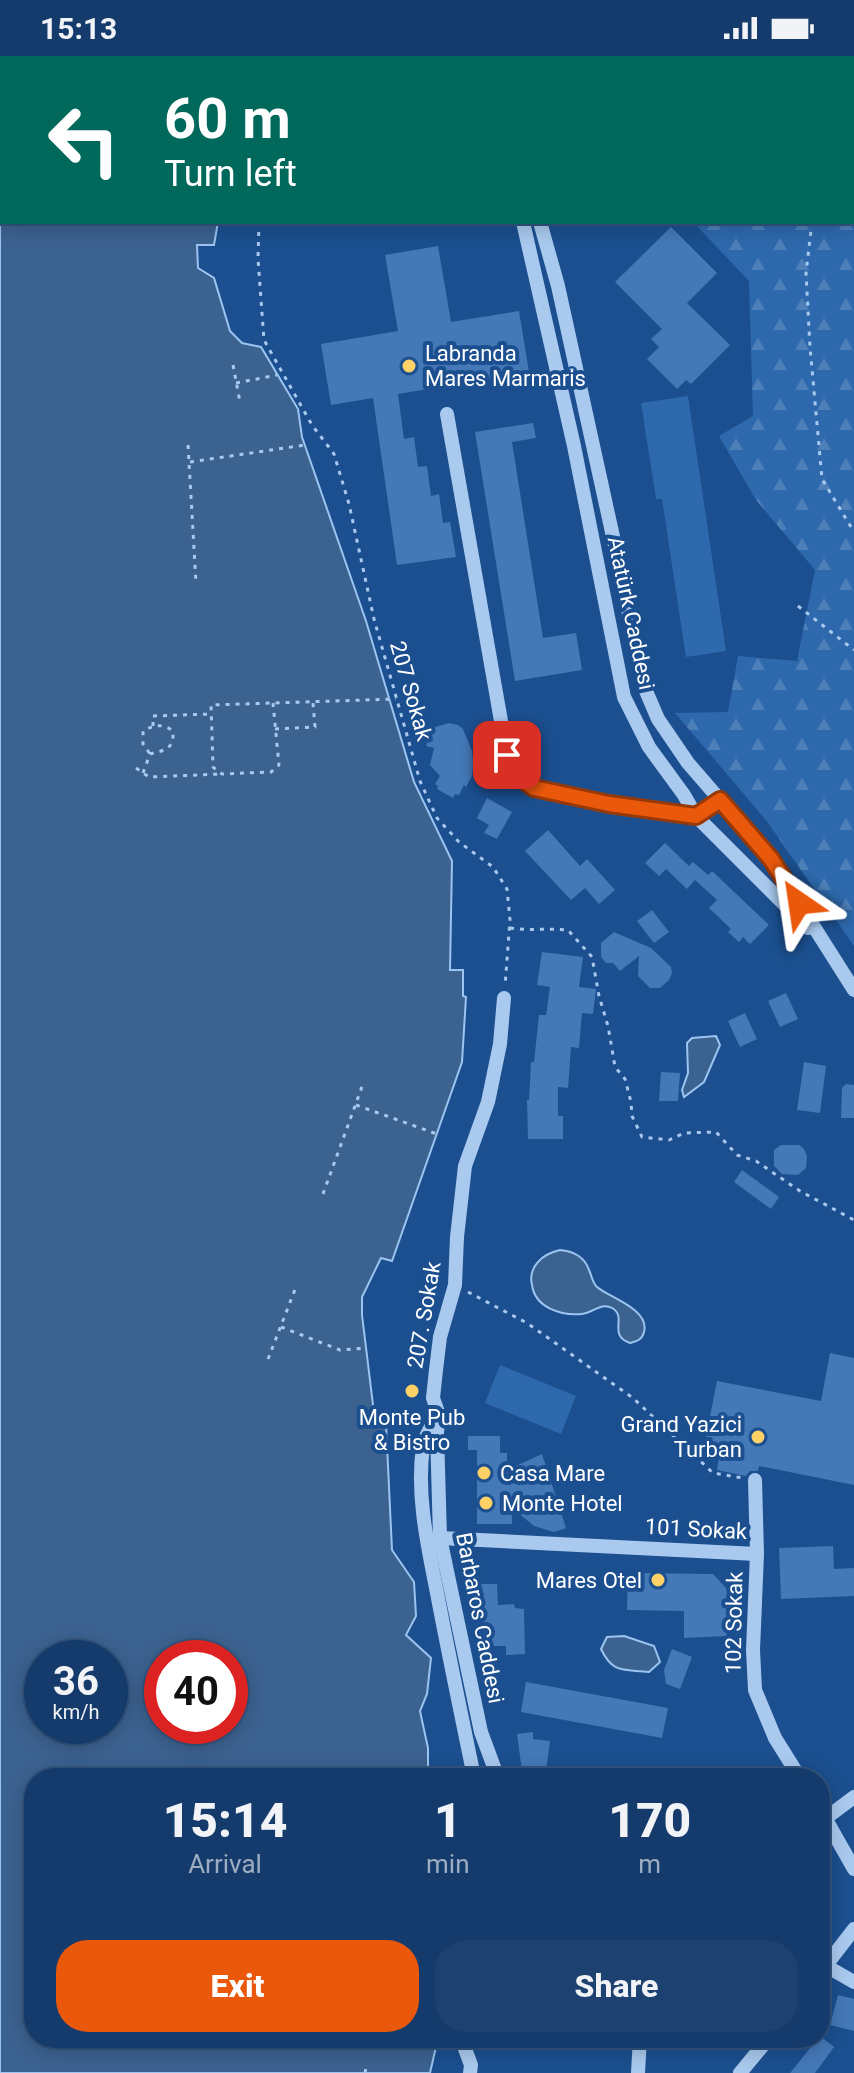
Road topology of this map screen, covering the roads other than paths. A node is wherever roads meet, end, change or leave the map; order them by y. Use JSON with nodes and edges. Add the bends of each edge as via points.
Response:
{"nodes":[{"id":1,"x":523,"y":224,"type":"edge"},
{"id":2,"x":541,"y":224,"type":"edge"},
{"id":3,"x":447,"y":414,"type":"dead end"},
{"id":4,"x":720,"y":800,"type":"junction"},
{"id":5,"x":696,"y":816,"type":"junction"},
{"id":6,"x":827,"y":948,"type":"junction"},
{"id":7,"x":854,"y":990,"type":"edge"},
{"id":8,"x":504,"y":998,"type":"road end"},
{"id":9,"x":439,"y":1415,"type":"junction"},
{"id":10,"x":755,"y":1480,"type":"road end"},
{"id":11,"x":440,"y":1538,"type":"junction"},
{"id":12,"x":757,"y":1554,"type":"junction"},
{"id":13,"x":472,"y":1768,"type":"edge"},
{"id":14,"x":494,"y":1768,"type":"edge"},
{"id":15,"x":794,"y":1768,"type":"edge"},
{"id":16,"x":854,"y":1797,"type":"edge"},
{"id":17,"x":830,"y":1810,"type":"edge"},
{"id":18,"x":830,"y":1828,"type":"edge"},
{"id":19,"x":854,"y":1869,"type":"edge"},
{"id":20,"x":854,"y":1929,"type":"edge"},
{"id":21,"x":830,"y":1961,"type":"edge"},
{"id":22,"x":830,"y":1973,"type":"edge"},
{"id":23,"x":854,"y":1982,"type":"edge"},
{"id":24,"x":465,"y":2048,"type":"edge"},
{"id":25,"x":639,"y":2048,"type":"edge"},
{"id":26,"x":761,"y":2048,"type":"edge"},
{"id":27,"x":470,"y":2073,"type":"edge"},
{"id":28,"x":638,"y":2073,"type":"edge"},
{"id":29,"x":740,"y":2073,"type":"edge"}],
"edges":[{"from":1,"to":5,"type":"street","name":"Atatürk Caddesi","via":[[624,697],[649,747]]},
{"from":2,"to":4,"type":"street","name":"Atatürk Caddesi","via":[[643,684],[658,719]]},
{"from":3,"to":5,"type":"street","via":[[507,755],[515,774],[534,788]]},
{"from":4,"to":5,"type":"street"},
{"from":4,"to":6,"type":"street","name":"Atatürk Caddesi","via":[[771,859]]},
{"from":5,"to":6,"type":"street","name":"Atatürk Caddesi"},
{"from":6,"to":7,"type":"street","name":"Atatürk Caddesi"},
{"from":8,"to":9,"type":"street","name":"207. Sokak","via":[[488,1102],[465,1166],[455,1285],[440,1337],[433,1398]]},
{"from":9,"to":11,"type":"street","name":"Barbaros Caddesi"},
{"from":9,"to":13,"type":"street","name":"207. Sokak","via":[[423,1445],[423,1508]]},
{"from":10,"to":12,"type":"street","name":"102 Sokak"},
{"from":11,"to":12,"type":"street","name":"101 Sokak"},
{"from":11,"to":14,"type":"street","name":"Barbaros Caddesi","via":[[481,1732]]},
{"from":12,"to":15,"type":"street","name":"102 Sokak","via":[[755,1690]]},
{"from":16,"to":17,"type":"street"},
{"from":18,"to":19,"type":"street"},
{"from":20,"to":21,"type":"street"},
{"from":22,"to":23,"type":"street"},
{"from":24,"to":27,"type":"street"},
{"from":25,"to":28,"type":"street"},
{"from":26,"to":29,"type":"street"}]}
